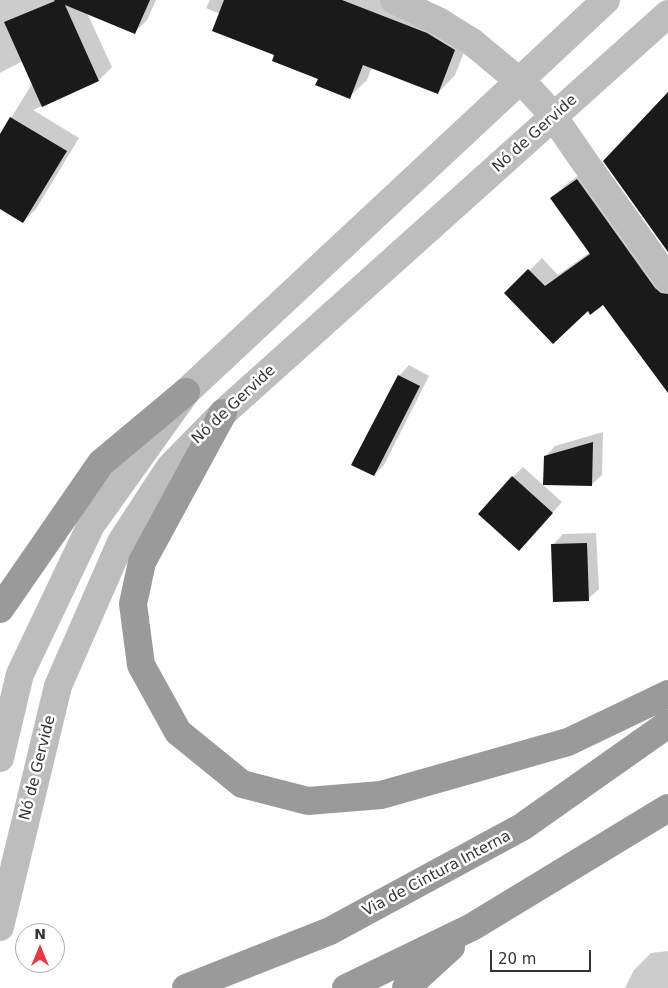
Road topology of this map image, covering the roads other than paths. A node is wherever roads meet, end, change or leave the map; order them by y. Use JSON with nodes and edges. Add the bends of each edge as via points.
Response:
{"nodes":[{"id":1,"x":394,"y":0,"type":"edge"},
{"id":2,"x":606,"y":0,"type":"edge"},
{"id":3,"x":668,"y":14,"type":"edge"},
{"id":4,"x":668,"y":279,"type":"edge"},
{"id":5,"x":186,"y":392,"type":"junction"},
{"id":6,"x":223,"y":414,"type":"junction"},
{"id":7,"x":0,"y":608,"type":"edge"},
{"id":8,"x":668,"y":694,"type":"edge"},
{"id":9,"x":668,"y":724,"type":"edge"},
{"id":10,"x":0,"y":758,"type":"edge"},
{"id":11,"x":668,"y":808,"type":"edge"},
{"id":12,"x":0,"y":927,"type":"edge"},
{"id":13,"x":472,"y":927,"type":"junction"},
{"id":14,"x":186,"y":988,"type":"edge"},
{"id":15,"x":346,"y":988,"type":"edge"},
{"id":16,"x":406,"y":988,"type":"edge"}],
"edges":[{"from":1,"to":4,"type":"main road","bridge":true,"via":[[472,42],[531,90],[551,113]]},
{"from":2,"to":5,"type":"main road"},
{"from":3,"to":6,"type":"main road","name":"Nó de Gervide"},
{"from":5,"to":7,"type":"highway","via":[[101,464]]},
{"from":5,"to":10,"type":"main road","via":[[91,525],[20,674]]},
{"from":6,"to":8,"type":"highway","via":[[142,562],[134,604],[141,664],[178,732],[242,784],[308,801],[381,795],[568,742]]},
{"from":6,"to":12,"type":"main road","name":"Nó de Gervide","via":[[170,467],[121,542],[58,686]]},
{"from":9,"to":14,"type":"highway","name":"Via de Cintura Interna","via":[[522,827],[330,931]]},
{"from":11,"to":13,"type":"highway"},
{"from":13,"to":15,"type":"highway"},
{"from":13,"to":16,"type":"highway"}]}
